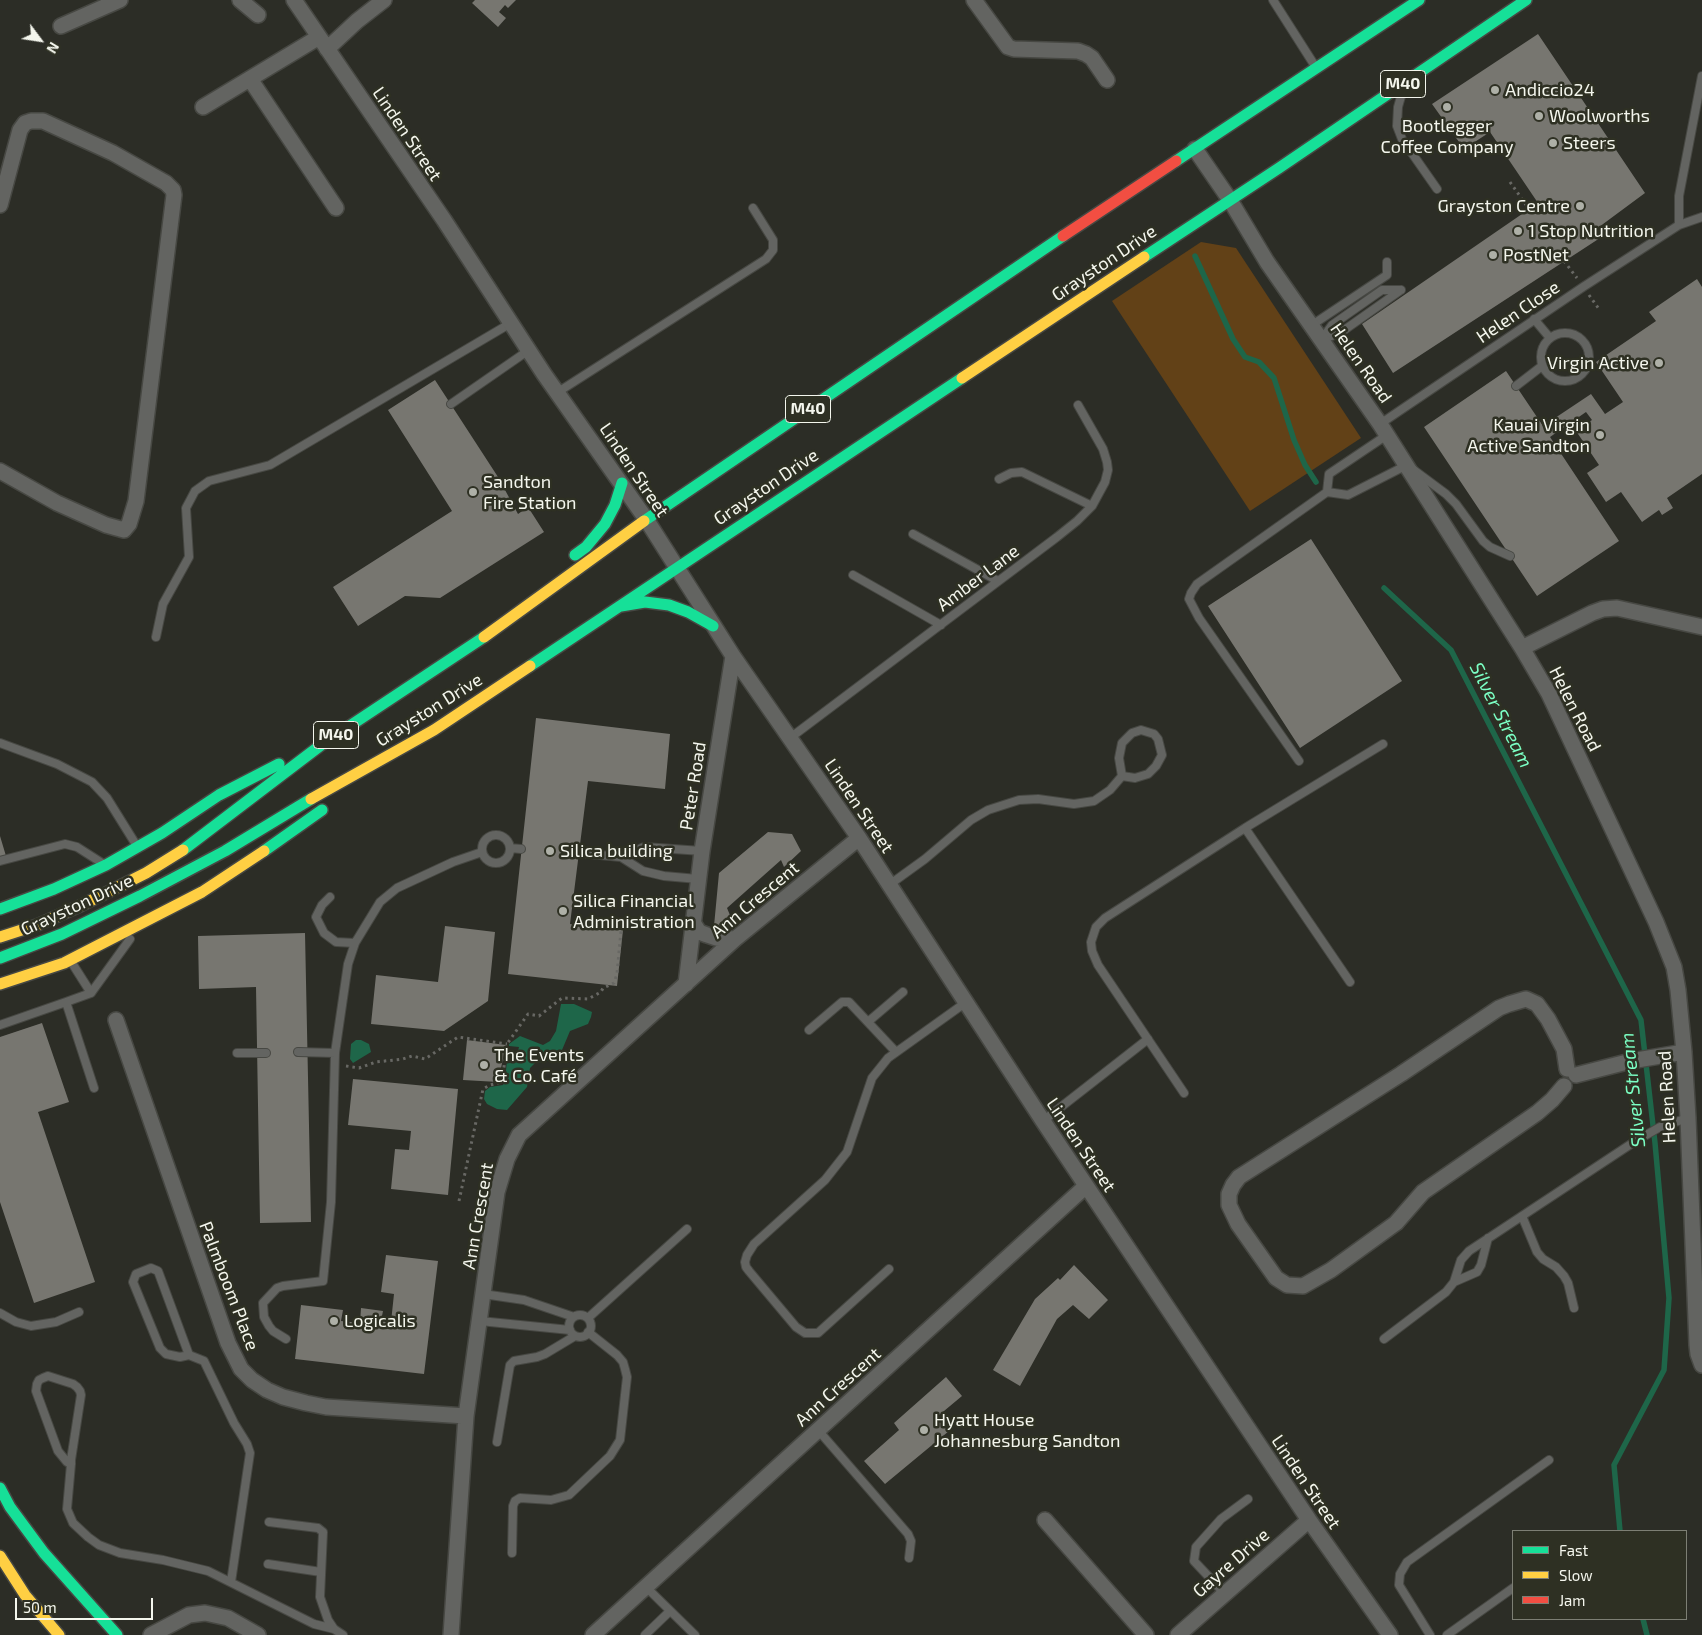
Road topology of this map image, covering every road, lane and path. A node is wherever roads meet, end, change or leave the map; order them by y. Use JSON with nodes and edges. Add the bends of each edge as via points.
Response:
{"nodes":[{"id":1,"x":120,"y":0,"type":"edge"},
{"id":2,"x":240,"y":0,"type":"edge"},
{"id":3,"x":294,"y":0,"type":"edge"},
{"id":4,"x":384,"y":0,"type":"edge"},
{"id":5,"x":974,"y":0,"type":"edge"},
{"id":6,"x":1273,"y":0,"type":"edge"},
{"id":7,"x":1419,"y":0,"type":"edge"},
{"id":8,"x":1526,"y":0,"type":"edge"},
{"id":9,"x":258,"y":15,"type":"dead end"},
{"id":10,"x":61,"y":26,"type":"dead end"},
{"id":11,"x":323,"y":43,"type":"junction"},
{"id":12,"x":1316,"y":68,"type":"junction"},
{"id":13,"x":1702,"y":76,"type":"edge"},
{"id":14,"x":250,"y":79,"type":"junction"},
{"id":15,"x":1107,"y":80,"type":"dead end"},
{"id":16,"x":1406,"y":82,"type":"junction"},
{"id":17,"x":203,"y":107,"type":"dead end"},
{"id":18,"x":1195,"y":149,"type":"junction"},
{"id":19,"x":1510,"y":182,"type":"dead end"},
{"id":20,"x":1437,"y":189,"type":"dead end"},
{"id":21,"x":1230,"y":200,"type":"junction"},
{"id":22,"x":0,"y":205,"type":"edge"},
{"id":23,"x":336,"y":208,"type":"dead end"},
{"id":24,"x":753,"y":208,"type":"dead end"},
{"id":25,"x":1529,"y":209,"type":"dead end"},
{"id":26,"x":1702,"y":217,"type":"edge"},
{"id":27,"x":1679,"y":225,"type":"junction"},
{"id":28,"x":1386,"y":262,"type":"dead end"},
{"id":29,"x":1401,"y":290,"type":"dead end"},
{"id":30,"x":1534,"y":319,"type":"junction"},
{"id":31,"x":511,"y":323,"type":"junction"},
{"id":32,"x":1312,"y":326,"type":"junction"},
{"id":33,"x":1550,"y":338,"type":"junction"},
{"id":34,"x":1322,"y":339,"type":"junction"},
{"id":35,"x":529,"y":350,"type":"junction"},
{"id":36,"x":1542,"y":366,"type":"junction"},
{"id":37,"x":1516,"y":386,"type":"dead end"},
{"id":38,"x":558,"y":392,"type":"junction"},
{"id":39,"x":451,"y":404,"type":"dead end"},
{"id":40,"x":1078,"y":405,"type":"dead end"},
{"id":41,"x":1384,"y":429,"type":"junction"},
{"id":42,"x":1407,"y":465,"type":"junction"},
{"id":43,"x":0,"y":471,"type":"edge"},
{"id":44,"x":999,"y":479,"type":"dead end"},
{"id":45,"x":622,"y":483,"type":"junction"},
{"id":46,"x":1327,"y":492,"type":"junction"},
{"id":47,"x":1092,"y":506,"type":"junction"},
{"id":48,"x":646,"y":519,"type":"junction"},
{"id":49,"x":914,"y":534,"type":"dead end"},
{"id":50,"x":1510,"y":556,"type":"dead end"},
{"id":51,"x":565,"y":562,"type":"dead end"},
{"id":52,"x":676,"y":568,"type":"junction"},
{"id":53,"x":852,"y":574,"type":"dead end"},
{"id":54,"x":998,"y":581,"type":"junction"},
{"id":55,"x":526,"y":593,"type":"dead end"},
{"id":56,"x":620,"y":606,"type":"junction"},
{"id":57,"x":941,"y":625,"type":"junction"},
{"id":58,"x":713,"y":626,"type":"junction"},
{"id":59,"x":1702,"y":627,"type":"edge"},
{"id":60,"x":156,"y":638,"type":"dead end"},
{"id":61,"x":1522,"y":648,"type":"junction"},
{"id":62,"x":464,"y":652,"type":"junction"},
{"id":63,"x":733,"y":656,"type":"junction"},
{"id":64,"x":434,"y":730,"type":"junction"},
{"id":65,"x":790,"y":738,"type":"junction"},
{"id":66,"x":0,"y":744,"type":"edge"},
{"id":67,"x":1383,"y":744,"type":"dead end"},
{"id":68,"x":322,"y":745,"type":"junction"},
{"id":69,"x":1299,"y":761,"type":"dead end"},
{"id":70,"x":1122,"y":776,"type":"junction"},
{"id":71,"x":354,"y":788,"type":"dead end"},
{"id":72,"x":330,"y":805,"type":"dead end"},
{"id":73,"x":1245,"y":828,"type":"junction"},
{"id":74,"x":859,"y":838,"type":"junction"},
{"id":75,"x":138,"y":847,"type":"junction"},
{"id":76,"x":510,"y":848,"type":"junction"},
{"id":77,"x":522,"y":848,"type":"dead end"},
{"id":78,"x":702,"y":850,"type":"junction"},
{"id":79,"x":482,"y":852,"type":"junction"},
{"id":80,"x":579,"y":853,"type":"dead end"},
{"id":81,"x":621,"y":857,"type":"junction"},
{"id":82,"x":0,"y":861,"type":"edge"},
{"id":83,"x":106,"y":865,"type":"junction"},
{"id":84,"x":698,"y":879,"type":"junction"},
{"id":85,"x":889,"y":885,"type":"junction"},
{"id":86,"x":330,"y":897,"type":"dead end"},
{"id":87,"x":2,"y":906,"type":"edge"},
{"id":88,"x":141,"y":924,"type":"junction"},
{"id":89,"x":694,"y":924,"type":"junction"},
{"id":90,"x":621,"y":932,"type":"dead end"},
{"id":91,"x":0,"y":937,"type":"edge"},
{"id":92,"x":735,"y":939,"type":"junction"},
{"id":93,"x":355,"y":943,"type":"junction"},
{"id":94,"x":0,"y":958,"type":"edge"},
{"id":95,"x":70,"y":960,"type":"junction"},
{"id":96,"x":1350,"y":982,"type":"dead end"},
{"id":97,"x":0,"y":984,"type":"edge"},
{"id":98,"x":686,"y":984,"type":"junction"},
{"id":99,"x":903,"y":992,"type":"dead end"},
{"id":100,"x":91,"y":993,"type":"junction"},
{"id":101,"x":66,"y":1002,"type":"junction"},
{"id":102,"x":966,"y":1003,"type":"junction"},
{"id":103,"x":116,"y":1020,"type":"dead end"},
{"id":104,"x":868,"y":1021,"type":"junction"},
{"id":105,"x":0,"y":1025,"type":"edge"},
{"id":106,"x":809,"y":1030,"type":"dead end"},
{"id":107,"x":1148,"y":1039,"type":"junction"},
{"id":108,"x":507,"y":1044,"type":"junction"},
{"id":109,"x":298,"y":1052,"type":"dead end"},
{"id":110,"x":896,"y":1052,"type":"junction"},
{"id":111,"x":1684,"y":1052,"type":"junction"},
{"id":112,"x":237,"y":1053,"type":"dead end"},
{"id":113,"x":266,"y":1053,"type":"dead end"},
{"id":114,"x":336,"y":1053,"type":"junction"},
{"id":115,"x":346,"y":1066,"type":"dead end"},
{"id":116,"x":1572,"y":1072,"type":"junction"},
{"id":117,"x":94,"y":1088,"type":"dead end"},
{"id":118,"x":1184,"y":1093,"type":"dead end"},
{"id":119,"x":1688,"y":1118,"type":"junction"},
{"id":120,"x":1043,"y":1121,"type":"junction"},
{"id":121,"x":1086,"y":1186,"type":"junction"},
{"id":122,"x":459,"y":1201,"type":"dead end"},
{"id":123,"x":1522,"y":1216,"type":"junction"},
{"id":124,"x":687,"y":1229,"type":"dead end"},
{"id":125,"x":1488,"y":1238,"type":"junction"},
{"id":126,"x":889,"y":1269,"type":"dead end"},
{"id":127,"x":1454,"y":1282,"type":"junction"},
{"id":128,"x":483,"y":1294,"type":"junction"},
{"id":129,"x":1574,"y":1308,"type":"dead end"},
{"id":130,"x":79,"y":1312,"type":"dead end"},
{"id":131,"x":0,"y":1313,"type":"edge"},
{"id":132,"x":574,"y":1317,"type":"junction"},
{"id":133,"x":588,"y":1318,"type":"junction"},
{"id":134,"x":480,"y":1321,"type":"junction"},
{"id":135,"x":588,"y":1332,"type":"junction"},
{"id":136,"x":572,"y":1333,"type":"junction"},
{"id":137,"x":286,"y":1339,"type":"dead end"},
{"id":138,"x":1384,"y":1339,"type":"dead end"},
{"id":139,"x":189,"y":1355,"type":"junction"},
{"id":140,"x":1702,"y":1364,"type":"edge"},
{"id":141,"x":466,"y":1416,"type":"junction"},
{"id":142,"x":818,"y":1430,"type":"junction"},
{"id":143,"x":498,"y":1442,"type":"dead end"},
{"id":144,"x":1548,"y":1460,"type":"dead end"},
{"id":145,"x":71,"y":1464,"type":"junction"},
{"id":146,"x":0,"y":1488,"type":"edge"},
{"id":147,"x":1248,"y":1499,"type":"dead end"},
{"id":148,"x":1045,"y":1520,"type":"dead end"},
{"id":149,"x":1309,"y":1520,"type":"junction"},
{"id":150,"x":269,"y":1522,"type":"dead end"},
{"id":151,"x":512,"y":1553,"type":"dead end"},
{"id":152,"x":0,"y":1556,"type":"edge"},
{"id":153,"x":909,"y":1558,"type":"dead end"},
{"id":154,"x":268,"y":1564,"type":"dead end"},
{"id":155,"x":320,"y":1572,"type":"junction"},
{"id":156,"x":231,"y":1582,"type":"junction"},
{"id":157,"x":646,"y":1587,"type":"junction"},
{"id":158,"x":1512,"y":1589,"type":"edge"},
{"id":159,"x":1225,"y":1594,"type":"junction"},
{"id":160,"x":670,"y":1611,"type":"junction"},
{"id":161,"x":334,"y":1629,"type":"junction"},
{"id":162,"x":164,"y":1631,"type":"edge"},
{"id":163,"x":59,"y":1635,"type":"edge"},
{"id":164,"x":117,"y":1635,"type":"edge"},
{"id":165,"x":151,"y":1635,"type":"edge"},
{"id":166,"x":258,"y":1635,"type":"edge"},
{"id":167,"x":343,"y":1635,"type":"edge"},
{"id":168,"x":450,"y":1635,"type":"edge"},
{"id":169,"x":593,"y":1635,"type":"edge"},
{"id":170,"x":645,"y":1635,"type":"edge"},
{"id":171,"x":694,"y":1635,"type":"edge"},
{"id":172,"x":1146,"y":1635,"type":"edge"},
{"id":173,"x":1178,"y":1635,"type":"edge"},
{"id":174,"x":1390,"y":1635,"type":"edge"},
{"id":175,"x":1430,"y":1635,"type":"edge"},
{"id":176,"x":1447,"y":1635,"type":"edge"}],
"edges":[{"from":1,"to":10,"type":"street"},
{"from":2,"to":9,"type":"street"},
{"from":3,"to":11,"type":"street","name":"Linden Street"},
{"from":4,"to":11,"type":"street"},
{"from":5,"to":15,"type":"street","via":[[1008,47],[1078,51],[1092,58]]},
{"from":6,"to":12,"type":"lane"},
{"from":7,"to":12,"type":"main road","name":"Grayston Drive","number":"M40"},
{"from":8,"to":16,"type":"main road","name":"Grayston Drive","number":"M40"},
{"from":11,"to":14,"type":"street"},
{"from":11,"to":31,"type":"street","name":"Linden Street"},
{"from":12,"to":18,"type":"main road","name":"Grayston Drive","number":"M40"},
{"from":13,"to":27,"type":"lane","via":[[1679,196]]},
{"from":14,"to":17,"type":"street"},
{"from":14,"to":23,"type":"street"},
{"from":16,"to":20,"type":"lane","via":[[1398,107],[1397,126]]},
{"from":16,"to":21,"type":"main road","name":"Grayston Drive","number":"M40"},
{"from":18,"to":21,"type":"street","name":"Helen Road"},
{"from":18,"to":48,"type":"main road","name":"Grayston Drive","number":"M40"},
{"from":19,"to":25,"type":"path"},
{"from":21,"to":32,"type":"street","name":"Helen Road","via":[[1267,262]]},
{"from":21,"to":52,"type":"main road","name":"Grayston Drive","number":"M40"},
{"from":22,"to":43,"type":"street","via":[[20,130],[31,121],[43,121],[113,153],[166,183],[174,195],[136,501],[129,524],[124,530],[106,525]]},
{"from":24,"to":38,"type":"lane","via":[[773,240],[773,250],[766,258]]},
{"from":26,"to":27,"type":"lane","name":"Helen Close"},
{"from":27,"to":30,"type":"lane","name":"Helen Close"},
{"from":28,"to":32,"type":"lane","via":[[1387,274]]},
{"from":29,"to":34,"type":"lane","via":[[1340,333]]},
{"from":30,"to":33,"type":"lane"},
{"from":30,"to":41,"type":"lane","name":"Helen Close"},
{"from":31,"to":35,"type":"street","name":"Linden Street"},
{"from":31,"to":60,"type":"lane","via":[[270,465],[209,481],[199,487],[186,508],[189,557],[164,604]]},
{"from":32,"to":34,"type":"street","name":"Helen Road"},
{"from":33,"to":36,"type":"lane","via":[[1542,351]]},
{"from":33,"to":36,"type":"lane","via":[[1565,333],[1580,338],[1588,352],[1586,367],[1576,379],[1560,381],[1552,378]]},
{"from":34,"to":41,"type":"street","name":"Helen Road"},
{"from":35,"to":38,"type":"street","name":"Linden Street"},
{"from":35,"to":39,"type":"lane"},
{"from":36,"to":37,"type":"lane"},
{"from":38,"to":45,"type":"street","name":"Linden Street"},
{"from":40,"to":47,"type":"lane","name":"Amber Lane","via":[[1107,462],[1105,482]]},
{"from":41,"to":42,"type":"street","name":"Helen Road"},
{"from":41,"to":46,"type":"lane","name":"Helen Close","via":[[1329,474]]},
{"from":42,"to":46,"type":"lane","via":[[1348,495]]},
{"from":42,"to":50,"type":"lane","via":[[1446,494],[1483,541]]},
{"from":42,"to":61,"type":"street","name":"Helen Road"},
{"from":44,"to":47,"type":"lane","via":[[1022,472]]},
{"from":45,"to":48,"type":"street","name":"Linden Street"},
{"from":45,"to":51,"type":"main road","via":[[605,524],[586,547]]},
{"from":46,"to":69,"type":"lane","via":[[1202,579],[1189,599]]},
{"from":47,"to":54,"type":"lane","name":"Amber Lane"},
{"from":48,"to":52,"type":"street","name":"Linden Street"},
{"from":48,"to":62,"type":"main road","name":"Grayston Drive","number":"M40"},
{"from":49,"to":54,"type":"lane"},
{"from":52,"to":56,"type":"main road","name":"Grayston Drive","number":"M40"},
{"from":52,"to":58,"type":"street","name":"Linden Street"},
{"from":53,"to":57,"type":"lane"},
{"from":54,"to":57,"type":"lane","name":"Amber Lane"},
{"from":55,"to":62,"type":"main road"},
{"from":56,"to":58,"type":"main road","via":[[645,602],[668,605]]},
{"from":56,"to":64,"type":"main road","name":"Grayston Drive","number":"M40"},
{"from":57,"to":65,"type":"lane","name":"Amber Lane"},
{"from":58,"to":63,"type":"street","name":"Linden Street"},
{"from":59,"to":61,"type":"street","via":[[1616,608],[1603,609]]},
{"from":61,"to":111,"type":"street","name":"Helen Road","via":[[1549,694],[1656,922],[1674,967]]},
{"from":62,"to":68,"type":"main road","name":"Grayston Drive","number":"M40"},
{"from":63,"to":65,"type":"street","name":"Linden Street"},
{"from":63,"to":78,"type":"street","name":"Peter Road"},
{"from":64,"to":71,"type":"main road"},
{"from":64,"to":94,"type":"main road","name":"Grayston Drive","number":"M40","via":[[140,896],[62,934]]},
{"from":65,"to":74,"type":"street","name":"Linden Street"},
{"from":66,"to":75,"type":"lane","via":[[57,764],[92,782],[107,798]]},
{"from":67,"to":73,"type":"lane"},
{"from":68,"to":75,"type":"main road","via":[[219,795]]},
{"from":68,"to":91,"type":"main road","name":"Grayston Drive","number":"M40","via":[[176,855],[146,873],[37,925]]},
{"from":70,"to":70,"type":"lane","via":[[1119,758],[1122,743],[1132,733],[1141,730],[1154,734],[1162,755],[1156,766],[1148,774],[1135,778]]},
{"from":70,"to":85,"type":"lane","via":[[1102,796],[1088,803],[1020,800],[988,810]]},
{"from":72,"to":88,"type":"main road","via":[[202,892]]},
{"from":73,"to":96,"type":"lane"},
{"from":73,"to":107,"type":"lane","via":[[1105,918],[1096,927],[1091,942],[1098,965]]},
{"from":74,"to":85,"type":"street","name":"Linden Street"},
{"from":74,"to":92,"type":"street","name":"Ann Crescent"},
{"from":75,"to":83,"type":"main road"},
{"from":76,"to":77,"type":"lane"},
{"from":76,"to":79,"type":"lane","via":[[507,857],[500,862],[491,862]]},
{"from":76,"to":79,"type":"lane","via":[[503,837],[494,836],[484,843]]},
{"from":78,"to":81,"type":"lane","via":[[644,847]]},
{"from":78,"to":84,"type":"street","name":"Peter Road"},
{"from":79,"to":93,"type":"lane","via":[[397,888],[380,902]]},
{"from":80,"to":81,"type":"lane"},
{"from":81,"to":84,"type":"lane","via":[[643,871]]},
{"from":82,"to":83,"type":"lane","via":[[65,844],[77,847]]},
{"from":83,"to":87,"type":"main road","via":[[54,889]]},
{"from":84,"to":89,"type":"street","name":"Peter Road"},
{"from":85,"to":102,"type":"street","name":"Linden Street"},
{"from":86,"to":93,"type":"lane","via":[[316,917],[324,933],[336,942]]},
{"from":88,"to":95,"type":"main road"},
{"from":88,"to":100,"type":"lane"},
{"from":89,"to":92,"type":"street","via":[[707,935]]},
{"from":89,"to":98,"type":"street","name":"Peter Road"},
{"from":90,"to":108,"type":"path","via":[[614,984],[588,999],[562,998],[539,1016],[528,1014]]},
{"from":92,"to":98,"type":"street","name":"Ann Crescent"},
{"from":93,"to":114,"type":"lane","via":[[348,964]]},
{"from":95,"to":97,"type":"main road"},
{"from":95,"to":100,"type":"lane"},
{"from":98,"to":128,"type":"street","name":"Ann Crescent","via":[[519,1136],[506,1159],[497,1192]]},
{"from":99,"to":104,"type":"lane"},
{"from":100,"to":101,"type":"lane"},
{"from":101,"to":105,"type":"lane"},
{"from":101,"to":117,"type":"lane"},
{"from":102,"to":110,"type":"lane"},
{"from":102,"to":120,"type":"street","name":"Linden Street"},
{"from":103,"to":141,"type":"street","name":"Palmboom Place","via":[[228,1343],[241,1369],[267,1390],[283,1398],[306,1403]]},
{"from":104,"to":106,"type":"lane","via":[[855,1006],[842,1002]]},
{"from":104,"to":110,"type":"lane"},
{"from":107,"to":118,"type":"lane"},
{"from":107,"to":120,"type":"lane"},
{"from":108,"to":115,"type":"path","via":[[458,1037],[425,1059],[412,1056],[358,1068]]},
{"from":108,"to":122,"type":"path","via":[[502,1082],[483,1089]]},
{"from":109,"to":114,"type":"lane"},
{"from":110,"to":126,"type":"lane","via":[[872,1078],[854,1135],[838,1166],[754,1244],[745,1262],[796,1327],[810,1333],[818,1333]]},
{"from":111,"to":116,"type":"street"},
{"from":111,"to":119,"type":"street","name":"Helen Road"},
{"from":112,"to":113,"type":"lane"},
{"from":114,"to":137,"type":"lane","via":[[331,1202],[323,1281],[277,1288],[263,1303],[264,1317],[269,1326]]},
{"from":116,"to":116,"type":"street","via":[[1564,1050],[1537,1004],[1526,999],[1509,1004],[1239,1177],[1229,1194],[1229,1205],[1238,1224],[1276,1278],[1287,1286],[1303,1286],[1396,1223],[1423,1192],[1537,1113],[1564,1086],[1575,1083]]},
{"from":119,"to":123,"type":"lane","via":[[1660,1127],[1634,1142]]},
{"from":119,"to":140,"type":"street","name":"Helen Road","via":[[1697,1345]]},
{"from":120,"to":121,"type":"street","name":"Linden Street"},
{"from":121,"to":142,"type":"street","name":"Ann Crescent"},
{"from":121,"to":149,"type":"street","name":"Linden Street"},
{"from":123,"to":125,"type":"lane"},
{"from":123,"to":129,"type":"lane","via":[[1537,1252],[1556,1267],[1568,1283]]},
{"from":124,"to":133,"type":"lane"},
{"from":125,"to":127,"type":"lane","via":[[1461,1260]]},
{"from":125,"to":127,"type":"lane","via":[[1476,1272]]},
{"from":127,"to":138,"type":"lane","via":[[1446,1292]]},
{"from":128,"to":132,"type":"lane","via":[[524,1300]]},
{"from":128,"to":134,"type":"street","name":"Ann Crescent"},
{"from":130,"to":131,"type":"lane","via":[[56,1322],[31,1326]]},
{"from":132,"to":133,"type":"lane"},
{"from":132,"to":136,"type":"lane","via":[[569,1323]]},
{"from":133,"to":135,"type":"lane","via":[[591,1326]]},
{"from":134,"to":136,"type":"lane"},
{"from":134,"to":141,"type":"street","name":"Ann Crescent"},
{"from":135,"to":136,"type":"lane","via":[[582,1337]]},
{"from":135,"to":151,"type":"lane","via":[[617,1355],[626,1368],[620,1440],[610,1456],[569,1495],[551,1500],[520,1498],[515,1501]]},
{"from":136,"to":143,"type":"lane","via":[[545,1354],[514,1361],[510,1365]]},
{"from":139,"to":139,"type":"lane","via":[[158,1271],[151,1268],[136,1274],[133,1282],[160,1348],[173,1356]]},
{"from":139,"to":156,"type":"lane","via":[[204,1361],[250,1452]]},
{"from":141,"to":168,"type":"street","name":"Ann Crescent"},
{"from":142,"to":153,"type":"lane","via":[[908,1534],[911,1541]]},
{"from":142,"to":157,"type":"street","name":"Ann Crescent"},
{"from":144,"to":175,"type":"lane","via":[[1407,1562],[1400,1574],[1399,1585]]},
{"from":145,"to":145,"type":"lane","via":[[80,1391],[78,1386],[48,1376],[39,1380],[36,1391],[58,1451]]},
{"from":145,"to":156,"type":"lane","via":[[67,1509],[73,1523],[88,1537],[120,1553],[199,1569]]},
{"from":146,"to":164,"type":"main road","via":[[10,1507],[44,1552]]},
{"from":147,"to":159,"type":"lane","via":[[1221,1519],[1196,1547],[1194,1561]]},
{"from":148,"to":172,"type":"street"},
{"from":149,"to":159,"type":"street","name":"Gayre Drive"},
{"from":149,"to":174,"type":"street","name":"Linden Street"},
{"from":150,"to":155,"type":"lane","via":[[321,1530],[324,1536]]},
{"from":152,"to":163,"type":"main road","via":[[25,1595]]},
{"from":154,"to":155,"type":"lane"},
{"from":155,"to":161,"type":"lane","via":[[320,1597]]},
{"from":156,"to":161,"type":"lane","via":[[314,1624]]},
{"from":157,"to":160,"type":"lane"},
{"from":157,"to":169,"type":"street","name":"Ann Crescent"},
{"from":158,"to":176,"type":"lane"},
{"from":159,"to":173,"type":"street","name":"Gayre Drive"},
{"from":160,"to":170,"type":"lane"},
{"from":160,"to":171,"type":"lane"},
{"from":161,"to":167,"type":"lane"},
{"from":162,"to":165,"type":"street"},
{"from":162,"to":166,"type":"street","via":[[189,1615],[205,1612],[228,1618]]}]}
